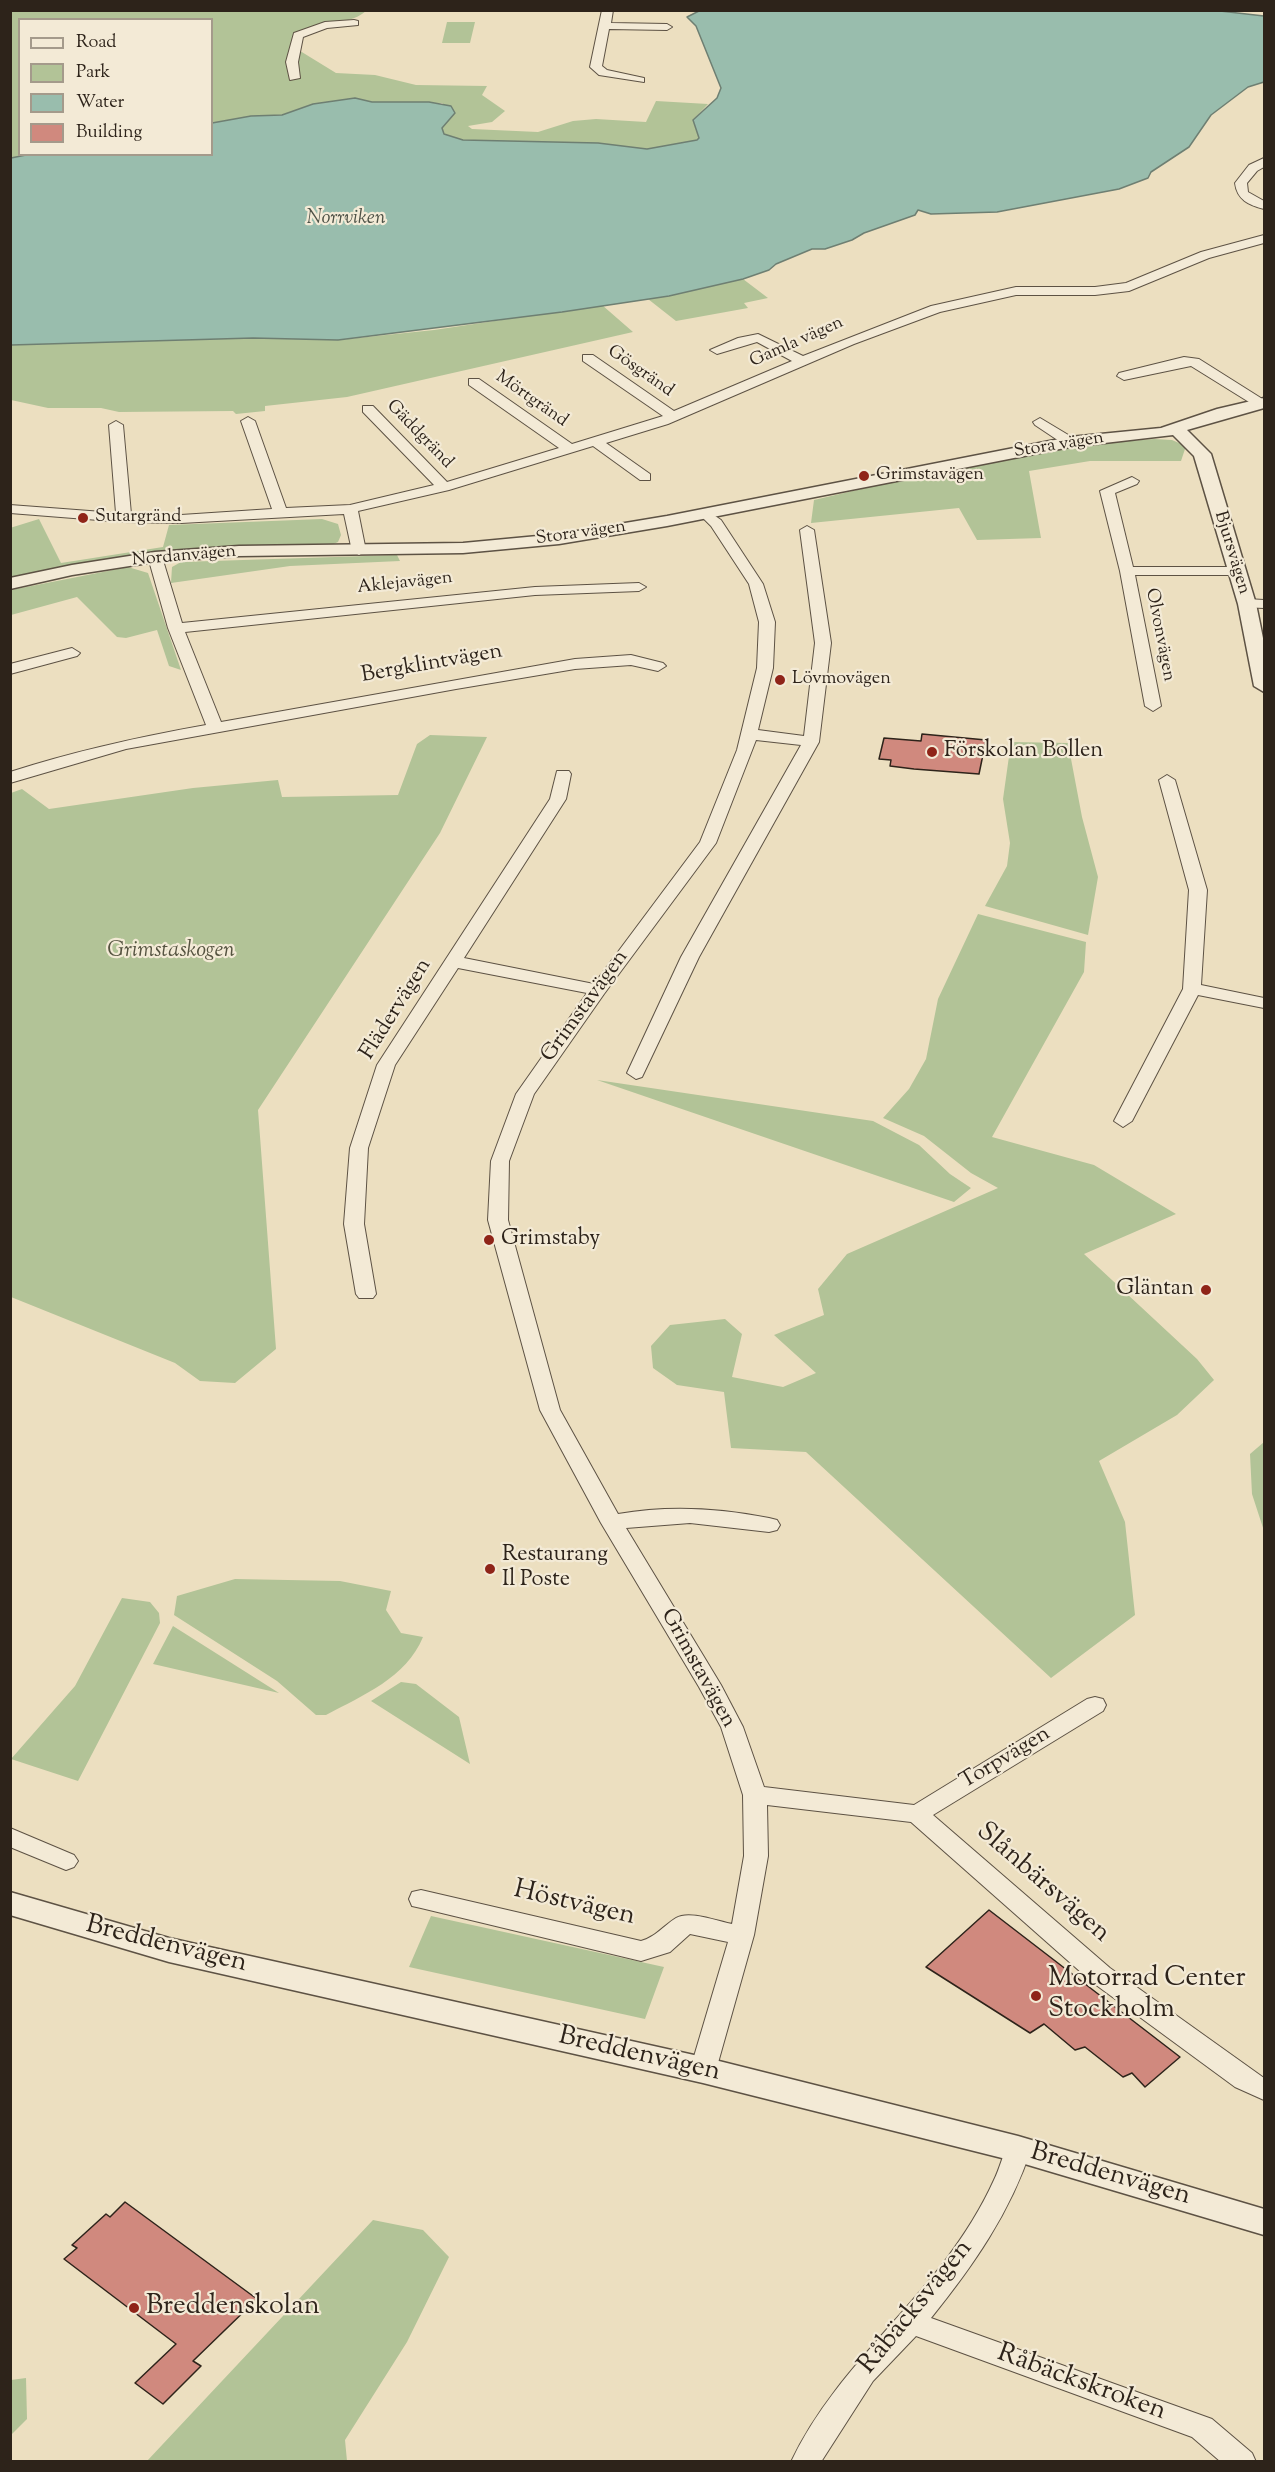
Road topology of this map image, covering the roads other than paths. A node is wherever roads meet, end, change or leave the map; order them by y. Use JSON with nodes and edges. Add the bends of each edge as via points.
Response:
{"nodes":[{"id":1,"x":608,"y":10,"type":"edge"},
{"id":2,"x":356,"y":22,"type":"dead end"},
{"id":3,"x":604,"y":26,"type":"junction"},
{"id":4,"x":667,"y":27,"type":"dead end"},
{"id":5,"x":294,"y":78,"type":"dead end"},
{"id":6,"x":639,"y":80,"type":"dead end"},
{"id":7,"x":1264,"y":162,"type":"edge"},
{"id":8,"x":1264,"y":205,"type":"edge"},
{"id":9,"x":1264,"y":239,"type":"edge"},
{"id":10,"x":717,"y":350,"type":"dead end"},
{"id":11,"x":588,"y":358,"type":"dead end"},
{"id":12,"x":805,"y":362,"type":"junction"},
{"id":13,"x":1124,"y":376,"type":"dead end"},
{"id":14,"x":474,"y":382,"type":"dead end"},
{"id":15,"x":1263,"y":403,"type":"edge"},
{"id":16,"x":368,"y":409,"type":"dead end"},
{"id":17,"x":671,"y":415,"type":"junction"},
{"id":18,"x":248,"y":421,"type":"dead end"},
{"id":19,"x":1040,"y":422,"type":"dead end"},
{"id":20,"x":116,"y":426,"type":"dead end"},
{"id":21,"x":1177,"y":430,"type":"junction"},
{"id":22,"x":595,"y":441,"type":"junction"},
{"id":23,"x":1070,"y":442,"type":"junction"},
{"id":24,"x":569,"y":448,"type":"junction"},
{"id":25,"x":645,"y":477,"type":"dead end"},
{"id":26,"x":1132,"y":482,"type":"dead end"},
{"id":27,"x":444,"y":487,"type":"junction"},
{"id":28,"x":10,"y":508,"type":"edge"},
{"id":29,"x":350,"y":509,"type":"junction"},
{"id":30,"x":705,"y":513,"type":"junction"},
{"id":31,"x":281,"y":514,"type":"junction"},
{"id":32,"x":124,"y":518,"type":"junction"},
{"id":33,"x":807,"y":530,"type":"dead end"},
{"id":34,"x":359,"y":551,"type":"junction"},
{"id":35,"x":155,"y":557,"type":"junction"},
{"id":36,"x":1235,"y":570,"type":"junction"},
{"id":37,"x":1127,"y":571,"type":"junction"},
{"id":38,"x":10,"y":584,"type":"edge"},
{"id":39,"x":639,"y":587,"type":"dead end"},
{"id":40,"x":1256,"y":604,"type":"edge"},
{"id":41,"x":176,"y":628,"type":"junction"},
{"id":42,"x":72,"y":653,"type":"dead end"},
{"id":43,"x":658,"y":666,"type":"dead end"},
{"id":44,"x":10,"y":669,"type":"edge"},
{"id":45,"x":1264,"y":686,"type":"edge"},
{"id":46,"x":1153,"y":706,"type":"dead end"},
{"id":47,"x":215,"y":727,"type":"junction"},
{"id":48,"x":750,"y":734,"type":"junction"},
{"id":49,"x":812,"y":742,"type":"junction"},
{"id":50,"x":563,"y":774,"type":"dead end"},
{"id":51,"x":10,"y":778,"type":"edge"},
{"id":52,"x":1167,"y":780,"type":"dead end"},
{"id":53,"x":455,"y":962,"type":"junction"},
{"id":54,"x":1192,"y":989,"type":"junction"},
{"id":55,"x":598,"y":990,"type":"junction"},
{"id":56,"x":1264,"y":1003,"type":"edge"},
{"id":57,"x":636,"y":1073,"type":"dead end"},
{"id":58,"x":1123,"y":1121,"type":"dead end"},
{"id":59,"x":366,"y":1294,"type":"dead end"},
{"id":60,"x":612,"y":1523,"type":"junction"},
{"id":61,"x":769,"y":1525,"type":"dead end"},
{"id":62,"x":1095,"y":1705,"type":"dead end"},
{"id":63,"x":754,"y":1795,"type":"junction"},
{"id":64,"x":917,"y":1814,"type":"junction"},
{"id":65,"x":10,"y":1837,"type":"edge"},
{"id":66,"x":66,"y":1861,"type":"dead end"},
{"id":67,"x":421,"y":1899,"type":"dead end"},
{"id":68,"x":10,"y":1903,"type":"edge"},
{"id":69,"x":742,"y":1935,"type":"junction"},
{"id":70,"x":703,"y":2070,"type":"junction"},
{"id":71,"x":1264,"y":2090,"type":"edge"},
{"id":72,"x":1018,"y":2149,"type":"junction"},
{"id":73,"x":1264,"y":2222,"type":"edge"},
{"id":74,"x":911,"y":2323,"type":"junction"},
{"id":75,"x":805,"y":2462,"type":"edge"},
{"id":76,"x":1242,"y":2462,"type":"edge"}],
"edges":[{"from":1,"to":3,"type":"street"},
{"from":2,"to":5,"type":"street","via":[[325,25],[298,35],[292,62]]},
{"from":3,"to":4,"type":"street"},
{"from":3,"to":6,"type":"street","via":[[596,68]]},
{"from":7,"to":8,"type":"street","via":[[1241,183],[1242,193]]},
{"from":9,"to":12,"type":"street","name":"Gamla vägen","via":[[1205,255],[1129,287],[1016,291],[962,301],[916,315]]},
{"from":10,"to":12,"type":"street","via":[[762,338]]},
{"from":11,"to":17,"type":"street","name":"Gösgränd"},
{"from":12,"to":17,"type":"street","name":"Gamla vägen"},
{"from":13,"to":15,"type":"street","via":[[1194,362]]},
{"from":14,"to":24,"type":"street","name":"Mörtgränd"},
{"from":15,"to":21,"type":"street","name":"Stora vägen"},
{"from":16,"to":27,"type":"street","name":"Gäddgränd"},
{"from":17,"to":22,"type":"street","name":"Gamla vägen","via":[[663,421]]},
{"from":18,"to":31,"type":"street"},
{"from":19,"to":23,"type":"street"},
{"from":20,"to":32,"type":"street"},
{"from":21,"to":23,"type":"street","name":"Stora vägen"},
{"from":21,"to":36,"type":"street","name":"Bjursvägen","via":[[1202,454]]},
{"from":22,"to":24,"type":"street","name":"Gamla vägen"},
{"from":22,"to":25,"type":"street"},
{"from":23,"to":30,"type":"street","name":"Stora vägen"},
{"from":24,"to":27,"type":"street","name":"Gamla vägen"},
{"from":26,"to":37,"type":"street","name":"Olvonvägen","via":[[1107,491]]},
{"from":27,"to":29,"type":"street","name":"Gamla vägen"},
{"from":28,"to":32,"type":"street"},
{"from":29,"to":31,"type":"street"},
{"from":29,"to":34,"type":"street"},
{"from":30,"to":34,"type":"street","name":"Stora vägen","via":[[513,544]]},
{"from":30,"to":48,"type":"street","name":"Grimstavägen","via":[[716,523],[756,584],[767,622],[765,669]]},
{"from":31,"to":32,"type":"street","via":[[222,519]]},
{"from":33,"to":49,"type":"street","via":[[823,643]]},
{"from":34,"to":35,"type":"street","name":"Nordanvägen","via":[[240,551]]},
{"from":35,"to":38,"type":"street","name":"Nordanvägen"},
{"from":35,"to":41,"type":"street"},
{"from":36,"to":37,"type":"street","name":"Olvonvägen"},
{"from":36,"to":40,"type":"street","name":"Bjursvägen"},
{"from":37,"to":46,"type":"street","name":"Olvonvägen"},
{"from":39,"to":41,"type":"street","name":"Aklejavägen","via":[[535,591]]},
{"from":40,"to":45,"type":"street","name":"Bjursvägen"},
{"from":41,"to":47,"type":"street"},
{"from":42,"to":44,"type":"street"},
{"from":43,"to":47,"type":"street","name":"Bergklintvägen","via":[[631,660],[575,664]]},
{"from":47,"to":51,"type":"street","name":"Bergklintvägen","via":[[125,744]]},
{"from":48,"to":49,"type":"street"},
{"from":48,"to":55,"type":"street","name":"Grimstavägen","via":[[708,843]]},
{"from":49,"to":57,"type":"street","via":[[690,957]]},
{"from":50,"to":53,"type":"street","name":"Flädervägen","via":[[558,799]]},
{"from":52,"to":54,"type":"street","via":[[1198,890]]},
{"from":53,"to":55,"type":"street","name":"Flädervägen"},
{"from":53,"to":59,"type":"street","name":"Flädervägen","via":[[386,1065],[359,1148],[354,1224]]},
{"from":54,"to":56,"type":"street"},
{"from":54,"to":58,"type":"street"},
{"from":55,"to":60,"type":"street","name":"Grimstavägen","via":[[525,1094],[500,1161],[498,1220],[550,1410]]},
{"from":60,"to":61,"type":"street","via":[[642,1516],[728,1516]]},
{"from":60,"to":63,"type":"street","name":"Grimstavägen","via":[[732,1727]]},
{"from":62,"to":64,"type":"street","name":"Torpvägen"},
{"from":63,"to":64,"type":"street"},
{"from":63,"to":69,"type":"street","name":"Grimstavägen","via":[[756,1856]]},
{"from":64,"to":71,"type":"street","name":"Slånbärsvägen","via":[[1101,1975]]},
{"from":65,"to":66,"type":"street"},
{"from":67,"to":69,"type":"street","name":"Höstvägen","via":[[641,1951],[661,1945],[685,1924]]},
{"from":68,"to":70,"type":"street","name":"Breddenvägen","via":[[169,1950]]},
{"from":69,"to":70,"type":"street","name":"Grimstavägen"},
{"from":70,"to":72,"type":"street","name":"Breddenvägen"},
{"from":72,"to":73,"type":"street","name":"Breddenvägen"},
{"from":72,"to":74,"type":"street","name":"Råbäcksvägen","via":[[986,2222]]},
{"from":74,"to":75,"type":"street","name":"Råbäcksvägen","via":[[863,2373]]},
{"from":74,"to":76,"type":"street","name":"Råbäckskroken","via":[[1202,2428]]}]}
